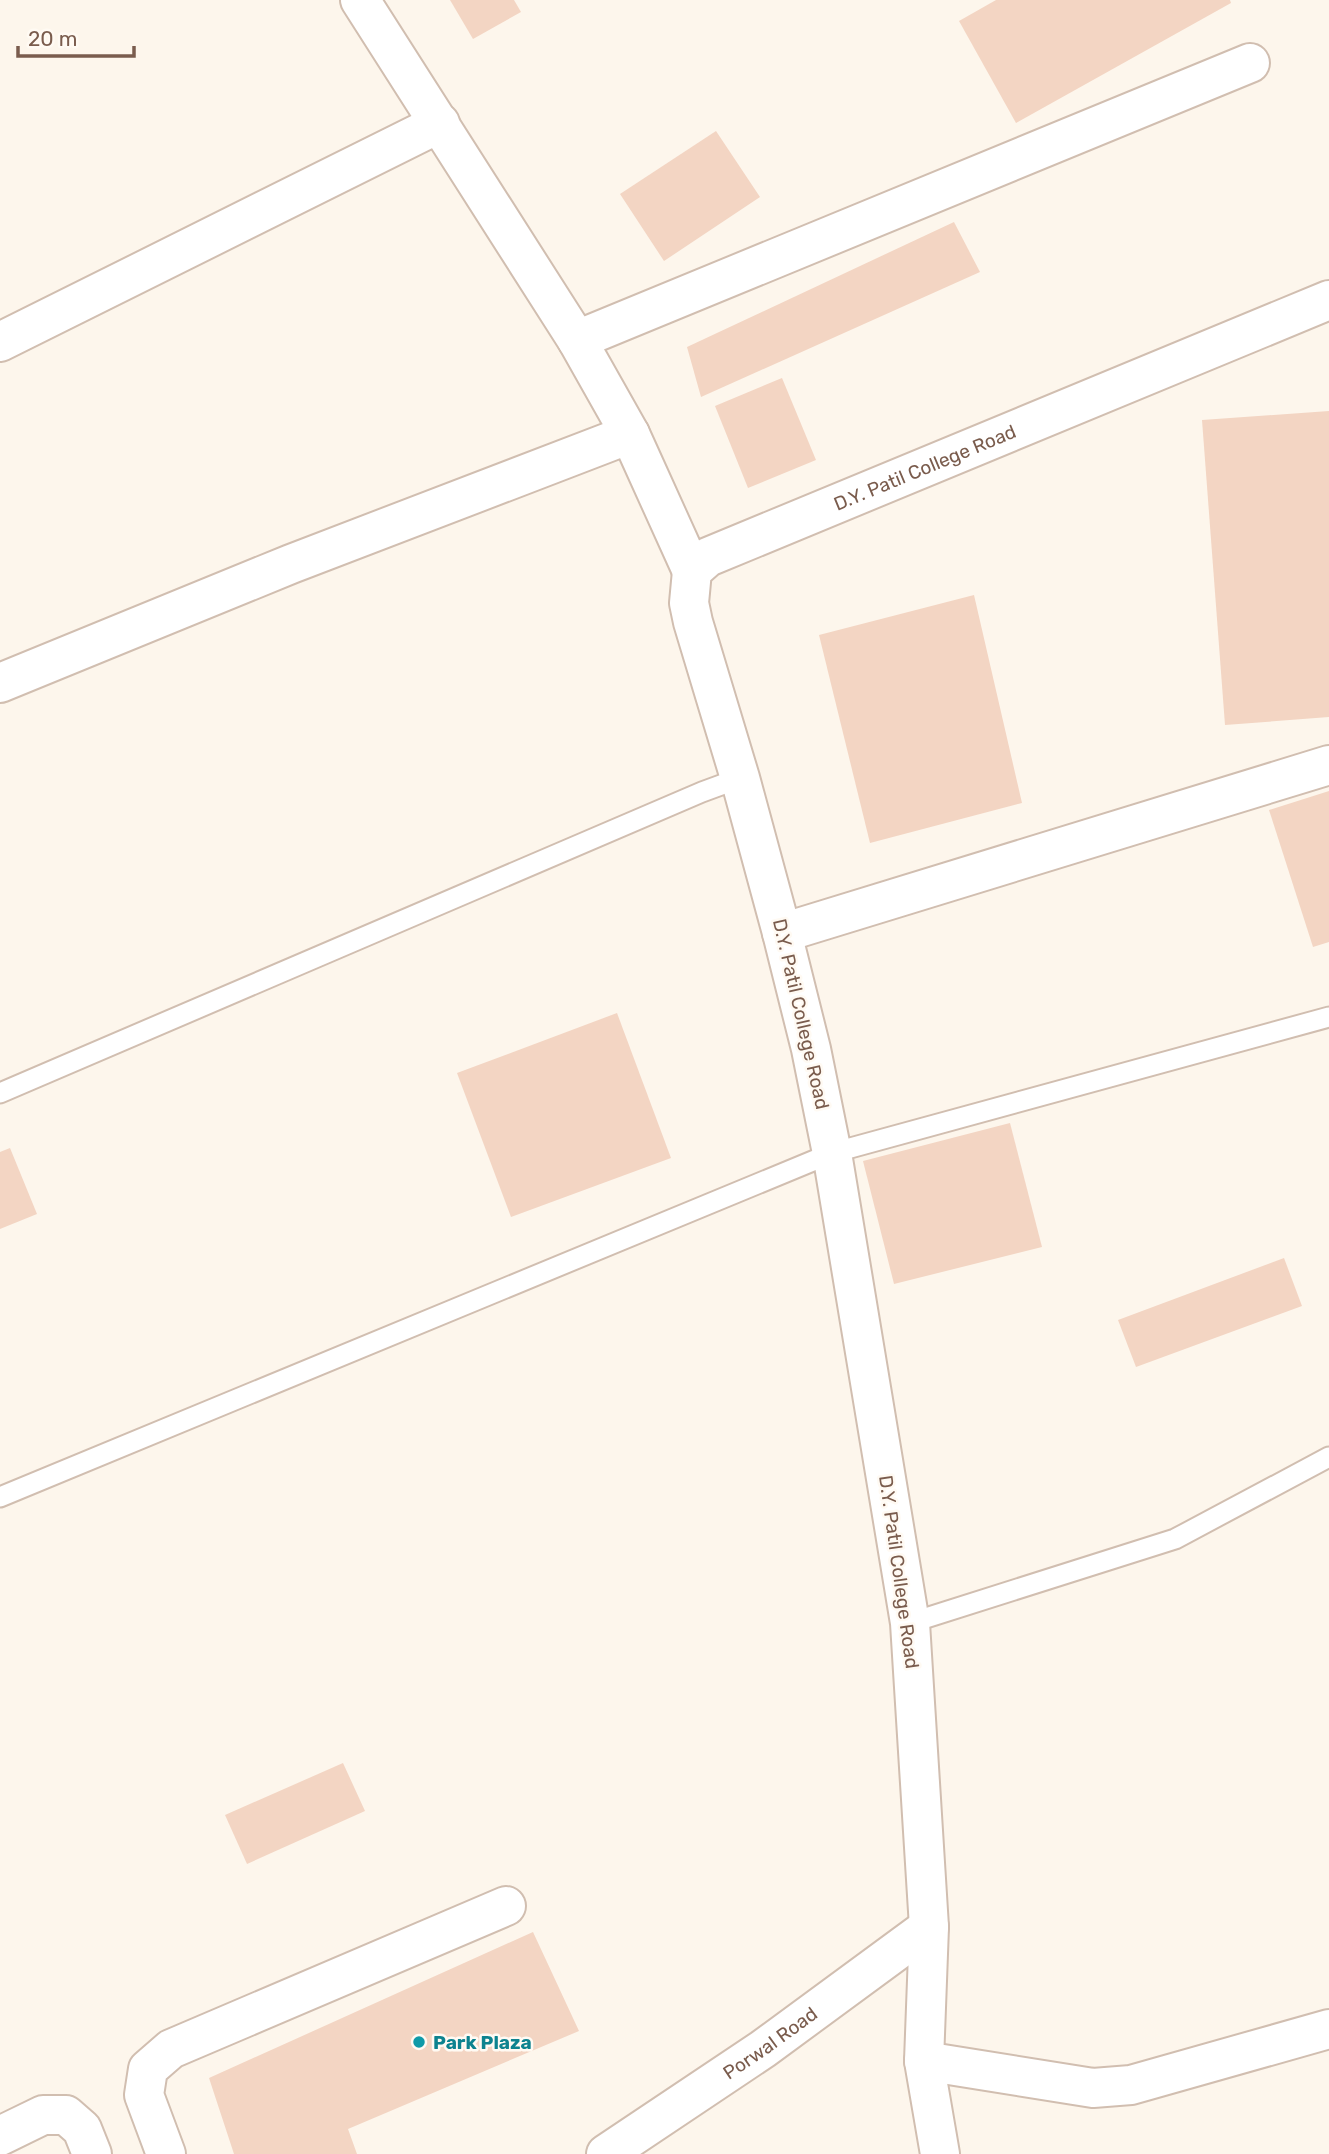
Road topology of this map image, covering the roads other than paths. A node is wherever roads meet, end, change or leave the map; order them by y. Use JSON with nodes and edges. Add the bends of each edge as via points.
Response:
{"nodes":[{"id":1,"x":360,"y":0,"type":"edge"},
{"id":2,"x":1250,"y":63,"type":"dead end"},
{"id":3,"x":440,"y":124,"type":"junction"},
{"id":4,"x":1329,"y":300,"type":"edge"},
{"id":5,"x":577,"y":340,"type":"junction"},
{"id":6,"x":0,"y":342,"type":"edge"},
{"id":7,"x":630,"y":434,"type":"junction"},
{"id":8,"x":692,"y":571,"type":"junction"},
{"id":9,"x":0,"y":683,"type":"edge"},
{"id":10,"x":1329,"y":765,"type":"edge"},
{"id":11,"x":740,"y":778,"type":"junction"},
{"id":12,"x":782,"y":933,"type":"junction"},
{"id":13,"x":1329,"y":1017,"type":"edge"},
{"id":14,"x":0,"y":1093,"type":"edge"},
{"id":15,"x":832,"y":1153,"type":"junction"},
{"id":16,"x":1329,"y":1457,"type":"edge"},
{"id":17,"x":0,"y":1497,"type":"edge"},
{"id":18,"x":910,"y":1623,"type":"junction"},
{"id":19,"x":506,"y":1906,"type":"dead end"},
{"id":20,"x":929,"y":1927,"type":"junction"},
{"id":21,"x":1329,"y":2029,"type":"edge"},
{"id":22,"x":924,"y":2061,"type":"junction"},
{"id":23,"x":0,"y":2136,"type":"edge"},
{"id":24,"x":92,"y":2154,"type":"edge"},
{"id":25,"x":166,"y":2154,"type":"edge"},
{"id":26,"x":606,"y":2154,"type":"edge"},
{"id":27,"x":940,"y":2154,"type":"edge"}],
"edges":[{"from":1,"to":3,"type":"street"},
{"from":2,"to":5,"type":"street"},
{"from":3,"to":5,"type":"street"},
{"from":3,"to":6,"type":"street"},
{"from":4,"to":8,"type":"street","name":"D.Y. Patil College Road","via":[[708,557]]},
{"from":5,"to":7,"type":"street"},
{"from":7,"to":8,"type":"street"},
{"from":7,"to":9,"type":"street","via":[[291,564]]},
{"from":8,"to":11,"type":"street","name":"D.Y. Patil College Road","via":[[692,622]]},
{"from":10,"to":12,"type":"street"},
{"from":11,"to":12,"type":"street","name":"D.Y. Patil College Road"},
{"from":11,"to":14,"type":"lane"},
{"from":12,"to":15,"type":"street","name":"D.Y. Patil College Road"},
{"from":13,"to":15,"type":"lane"},
{"from":15,"to":17,"type":"lane"},
{"from":15,"to":18,"type":"street","name":"D.Y. Patil College Road"},
{"from":16,"to":18,"type":"lane","via":[[1175,1539]]},
{"from":18,"to":20,"type":"street","name":"D.Y. Patil College Road"},
{"from":19,"to":25,"type":"street","via":[[171,2049],[148,2069],[144,2095]]},
{"from":20,"to":22,"type":"street","name":"D.Y. Patil College Road"},
{"from":20,"to":26,"type":"street","name":"Porwal Road","via":[[763,2049]]},
{"from":21,"to":22,"type":"street","via":[[1131,2085],[1093,2088]]},
{"from":22,"to":27,"type":"street","name":"D.Y. Patil College Road"},
{"from":23,"to":24,"type":"street","via":[[43,2115],[66,2115],[82,2129]]}]}
